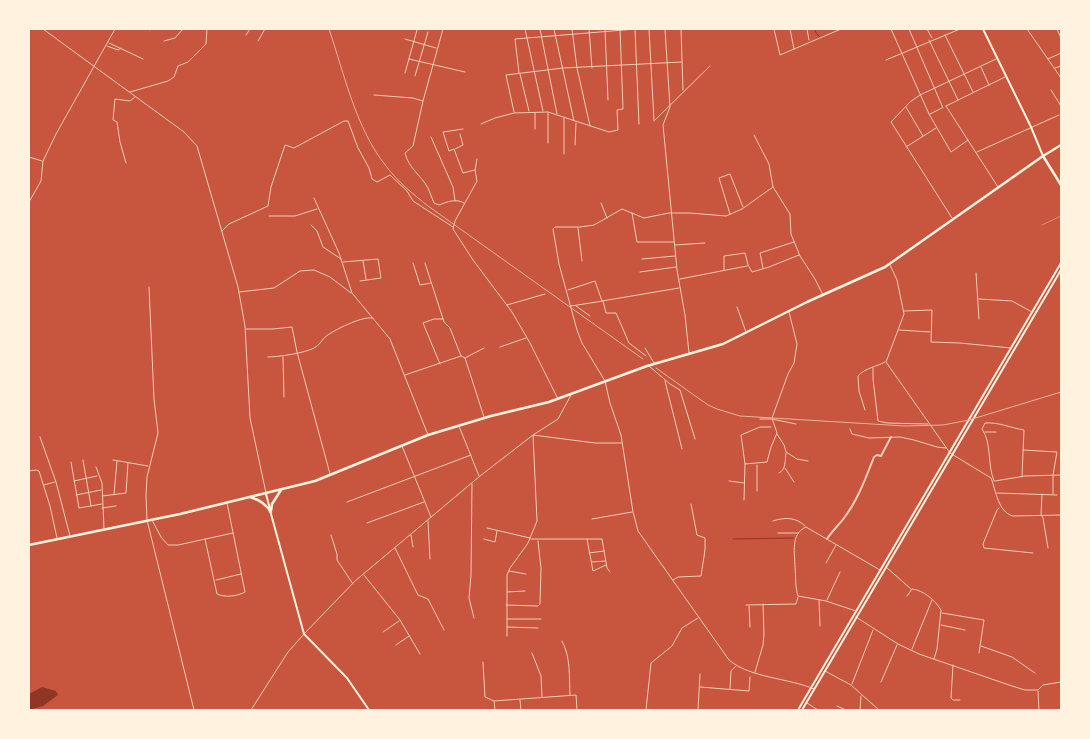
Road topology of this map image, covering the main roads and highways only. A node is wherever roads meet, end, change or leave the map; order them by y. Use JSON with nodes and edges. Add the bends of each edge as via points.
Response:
{"nodes":[{"id":1,"x":983,"y":29,"type":"edge"},
{"id":2,"x":1061,"y":145,"type":"edge"},
{"id":3,"x":1043,"y":156,"type":"junction"},
{"id":4,"x":1061,"y":185,"type":"edge"},
{"id":5,"x":1061,"y":264,"type":"edge"},
{"id":6,"x":1061,"y":270,"type":"edge"},
{"id":7,"x":282,"y":490,"type":"junction"},
{"id":8,"x":266,"y":494,"type":"junction"},
{"id":9,"x":250,"y":497,"type":"junction"},
{"id":10,"x":271,"y":513,"type":"junction"},
{"id":11,"x":29,"y":545,"type":"edge"},
{"id":12,"x":882,"y":570,"type":"junction"},
{"id":13,"x":824,"y":670,"type":"junction"},
{"id":14,"x":813,"y":689,"type":"junction"},
{"id":15,"x":369,"y":710,"type":"edge"},
{"id":16,"x":798,"y":710,"type":"edge"},
{"id":17,"x":802,"y":710,"type":"edge"}],
"edges":[{"from":1,"to":3,"type":"main road"},
{"from":2,"to":3,"type":"main road"},
{"from":3,"to":4,"type":"main road"},
{"from":3,"to":7,"type":"main road","via":[[877,272],[723,344],[648,365],[571,395],[428,435],[330,475]]},
{"from":5,"to":12,"type":"main road"},
{"from":6,"to":12,"type":"main road"},
{"from":7,"to":8,"type":"main road"},
{"from":7,"to":10,"type":"main road","via":[[272,504]]},
{"from":8,"to":9,"type":"main road"},
{"from":8,"to":10,"type":"main road"},
{"from":9,"to":10,"type":"main road","via":[[266,505]]},
{"from":9,"to":11,"type":"main road"},
{"from":10,"to":15,"type":"main road","via":[[304,634],[347,678]]},
{"from":12,"to":13,"type":"main road"},
{"from":12,"to":13,"type":"main road"},
{"from":13,"to":14,"type":"main road"},
{"from":14,"to":16,"type":"main road"},
{"from":14,"to":17,"type":"main road"}]}
